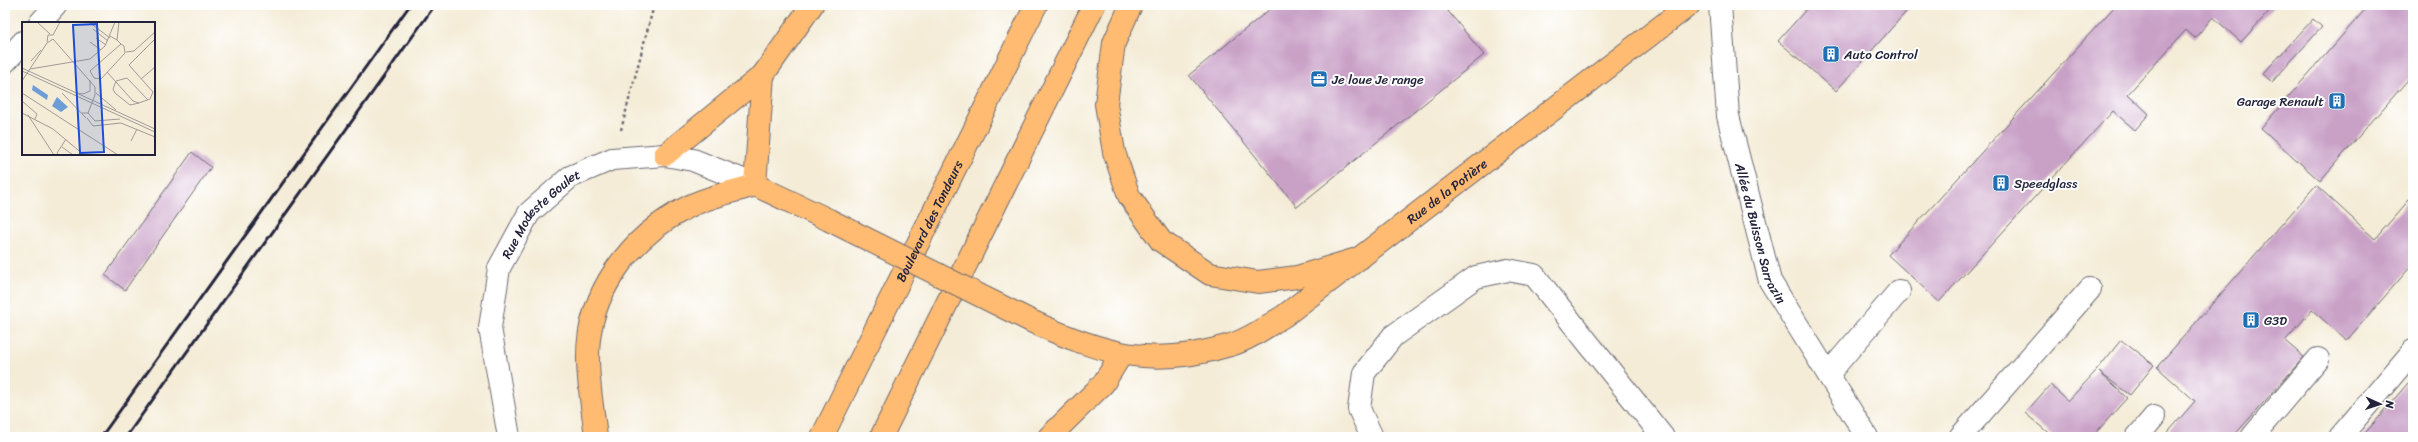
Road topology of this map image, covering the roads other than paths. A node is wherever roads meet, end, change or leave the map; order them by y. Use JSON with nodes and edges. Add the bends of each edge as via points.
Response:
{"nodes":[{"id":1,"x":56,"y":5,"type":"edge"},
{"id":2,"x":812,"y":5,"type":"edge"},
{"id":3,"x":1036,"y":5,"type":"edge"},
{"id":4,"x":1094,"y":5,"type":"edge"},
{"id":5,"x":1131,"y":5,"type":"edge"},
{"id":6,"x":1689,"y":5,"type":"edge"},
{"id":7,"x":1720,"y":5,"type":"edge"},
{"id":8,"x":41,"y":22,"type":"edge"},
{"id":9,"x":22,"y":43,"type":"edge"},
{"id":10,"x":5,"y":62,"type":"edge"},
{"id":11,"x":763,"y":75,"type":"junction"},
{"id":12,"x":665,"y":154,"type":"junction"},
{"id":13,"x":755,"y":185,"type":"junction"},
{"id":14,"x":1360,"y":258,"type":"junction"},
{"id":15,"x":2090,"y":289,"type":"dead end"},
{"id":16,"x":1899,"y":291,"type":"dead end"},
{"id":17,"x":2413,"y":351,"type":"edge"},
{"id":18,"x":1121,"y":355,"type":"junction"},
{"id":19,"x":2318,"y":358,"type":"dead end"},
{"id":20,"x":1828,"y":374,"type":"junction"},
{"id":21,"x":2154,"y":417,"type":"dead end"},
{"id":22,"x":509,"y":437,"type":"edge"},
{"id":23,"x":596,"y":437,"type":"edge"},
{"id":24,"x":822,"y":437,"type":"edge"},
{"id":25,"x":880,"y":437,"type":"edge"},
{"id":26,"x":1049,"y":437,"type":"edge"},
{"id":27,"x":1372,"y":437,"type":"edge"},
{"id":28,"x":1663,"y":437,"type":"edge"},
{"id":29,"x":1867,"y":437,"type":"edge"},
{"id":30,"x":1960,"y":437,"type":"edge"},
{"id":31,"x":2138,"y":437,"type":"edge"},
{"id":32,"x":2252,"y":437,"type":"edge"},
{"id":33,"x":2340,"y":437,"type":"edge"}],
"edges":[{"from":1,"to":8,"type":"street"},
{"from":2,"to":11,"type":"main road"},
{"from":3,"to":24,"type":"main road","name":"Boulevard des Tondeurs"},
{"from":4,"to":25,"type":"main road"},
{"from":5,"to":14,"type":"main road","via":[[1114,43],[1106,104],[1114,152],[1129,196],[1161,241],[1210,274],[1258,282],[1297,277]]},
{"from":6,"to":14,"type":"main road","name":"Rue de la Potière"},
{"from":7,"to":20,"type":"street","name":"Allée du Buisson Sarrazin","via":[[1728,116],[1770,281]]},
{"from":9,"to":10,"type":"street"},
{"from":11,"to":12,"type":"main road"},
{"from":11,"to":13,"type":"main road"},
{"from":12,"to":13,"type":"street","name":"Rue Modeste Goulet","via":[[693,160]]},
{"from":12,"to":22,"type":"street","name":"Rue Modeste Goulet","via":[[612,160],[570,177],[528,213],[499,268],[490,328]]},
{"from":13,"to":18,"type":"main road","name":"Rue de la Potière","bridge":true,"via":[[1074,341]]},
{"from":13,"to":23,"type":"main road","via":[[686,208],[645,235],[614,271],[595,308],[588,357]]},
{"from":14,"to":18,"type":"main road","name":"Rue de la Potière","via":[[1284,316],[1232,345],[1192,354],[1148,358]]},
{"from":15,"to":30,"type":"street"},
{"from":16,"to":20,"type":"street"},
{"from":17,"to":33,"type":"street"},
{"from":18,"to":26,"type":"main road","via":[[1103,384]]},
{"from":19,"to":32,"type":"street"},
{"from":20,"to":29,"type":"street","name":"Allée du Buisson Sarrazin"},
{"from":21,"to":31,"type":"street"},
{"from":27,"to":28,"type":"street","via":[[1358,409],[1364,372],[1393,336],[1476,277],[1508,270],[1534,275]]}]}
